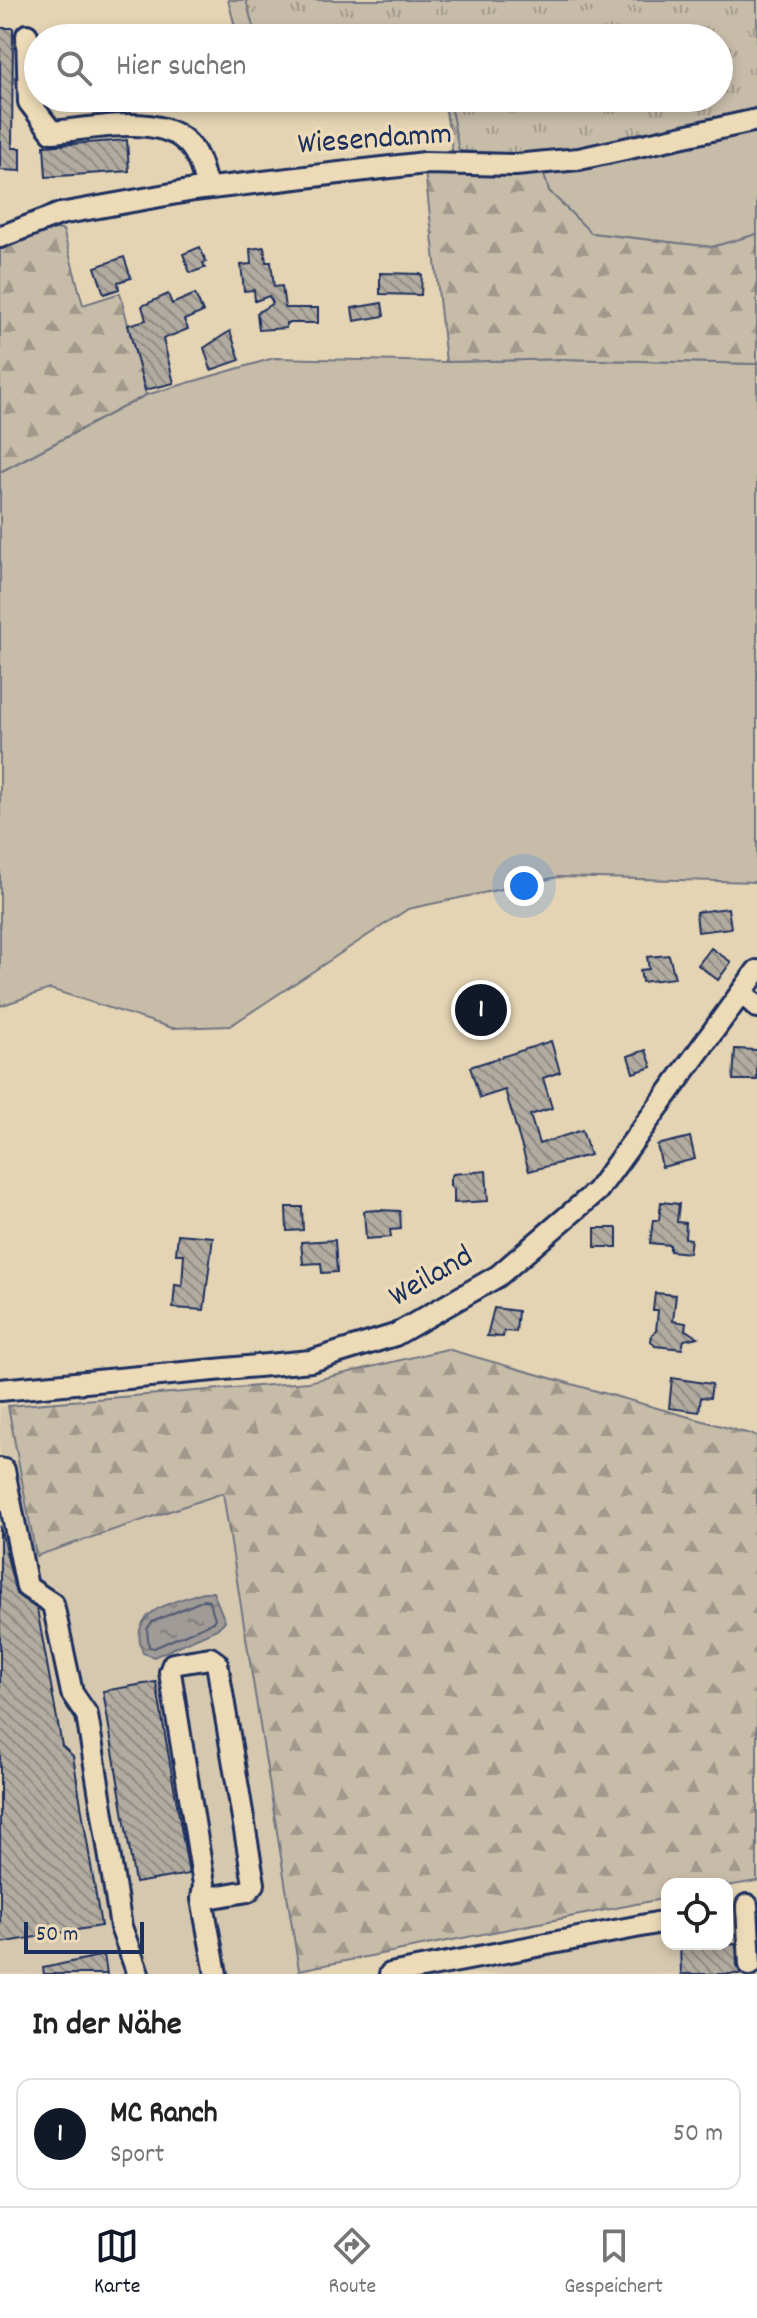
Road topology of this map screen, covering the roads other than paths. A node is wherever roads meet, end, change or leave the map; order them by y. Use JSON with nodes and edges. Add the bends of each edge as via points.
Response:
{"nodes":[{"id":1,"x":37,"y":112,"type":"edge"},
{"id":2,"x":757,"y":120,"type":"edge"},
{"id":3,"x":207,"y":188,"type":"junction"},
{"id":4,"x":0,"y":237,"type":"edge"},
{"id":5,"x":757,"y":971,"type":"edge"},
{"id":6,"x":750,"y":1000,"type":"edge"},
{"id":7,"x":0,"y":1390,"type":"edge"},
{"id":8,"x":0,"y":1469,"type":"edge"},
{"id":9,"x":202,"y":1899,"type":"junction"},
{"id":10,"x":744,"y":1906,"type":"edge"},
{"id":11,"x":661,"y":1922,"type":"edge"},
{"id":12,"x":750,"y":1965,"type":"dead end"},
{"id":13,"x":138,"y":1974,"type":"edge"},
{"id":14,"x":216,"y":1974,"type":"edge"},
{"id":15,"x":390,"y":1974,"type":"edge"}],
"edges":[{"from":1,"to":3,"type":"street","via":[[52,132],[136,125],[172,130],[196,155]]},
{"from":2,"to":3,"type":"street","name":"Wiesendamm","via":[[579,159],[515,165],[425,163]]},
{"from":3,"to":4,"type":"street","name":"Wiesendamm","via":[[60,214]]},
{"from":5,"to":6,"type":"street","name":"Weiland"},
{"from":6,"to":7,"type":"street","name":"Weiland","via":[[597,1191],[498,1276],[395,1335],[311,1361]]},
{"from":8,"to":13,"type":"street","via":[[27,1587],[53,1604],[72,1693],[87,1715],[121,1927]]},
{"from":9,"to":9,"type":"street","via":[[204,1884],[170,1667],[210,1658],[217,1663],[254,1884],[248,1891]]},
{"from":9,"to":14,"type":"street"},
{"from":10,"to":12,"type":"street"},
{"from":11,"to":15,"type":"street"}]}
